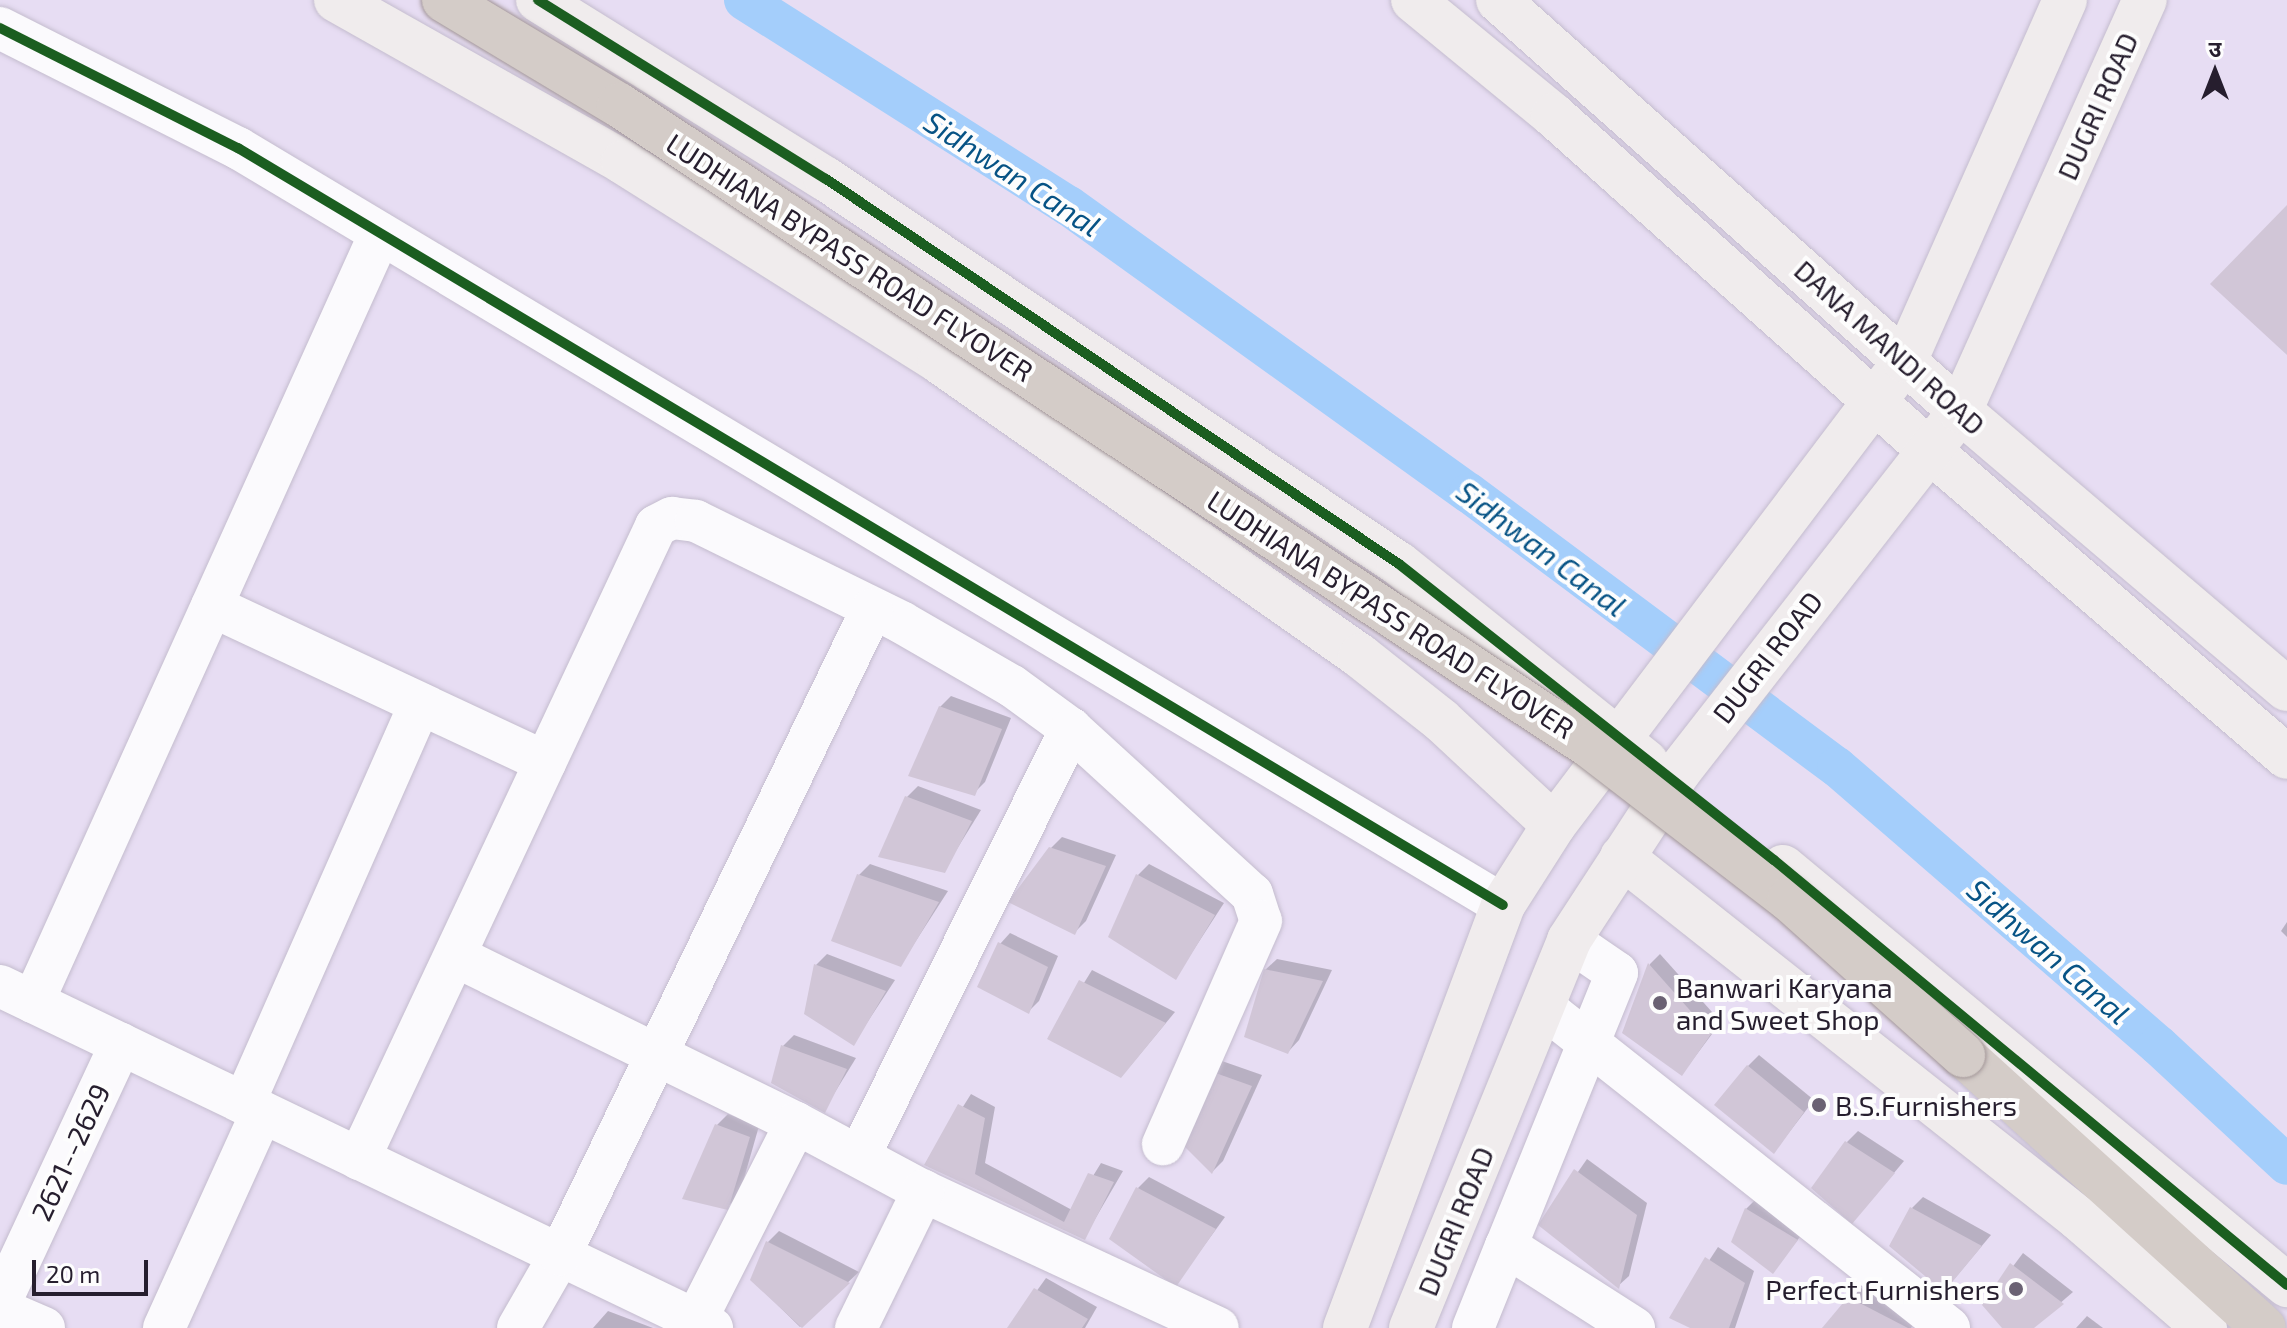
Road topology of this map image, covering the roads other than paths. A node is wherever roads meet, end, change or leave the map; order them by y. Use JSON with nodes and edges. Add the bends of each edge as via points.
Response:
{"nodes":[{"id":1,"x":336,"y":0,"type":"edge"},
{"id":2,"x":444,"y":0,"type":"edge"},
{"id":3,"x":538,"y":0,"type":"edge"},
{"id":4,"x":1413,"y":0,"type":"edge"},
{"id":5,"x":1498,"y":0,"type":"edge"},
{"id":6,"x":2065,"y":0,"type":"edge"},
{"id":7,"x":2145,"y":0,"type":"edge"},
{"id":8,"x":2,"y":33,"type":"edge"},
{"id":9,"x":380,"y":234,"type":"junction"},
{"id":10,"x":1905,"y":361,"type":"junction"},
{"id":11,"x":1876,"y":403,"type":"junction"},
{"id":12,"x":1960,"y":411,"type":"junction"},
{"id":13,"x":1930,"y":451,"type":"junction"},
{"id":14,"x":212,"y":606,"type":"junction"},
{"id":15,"x":872,"y":609,"type":"junction"},
{"id":16,"x":2287,"y":689,"type":"edge"},
{"id":17,"x":420,"y":704,"type":"junction"},
{"id":18,"x":1071,"y":729,"type":"junction"},
{"id":19,"x":1623,"y":737,"type":"junction"},
{"id":20,"x":2287,"y":757,"type":"edge"},
{"id":21,"x":545,"y":762,"type":"junction"},
{"id":22,"x":1676,"y":776,"type":"junction"},
{"id":23,"x":1554,"y":825,"type":"junction"},
{"id":24,"x":1622,"y":857,"type":"junction"},
{"id":25,"x":1503,"y":905,"type":"junction"},
{"id":26,"x":1569,"y":940,"type":"junction"},
{"id":27,"x":455,"y":956,"type":"junction"},
{"id":28,"x":17,"y":994,"type":"edge"},
{"id":29,"x":1542,"y":1006,"type":"junction"},
{"id":30,"x":121,"y":1044,"type":"junction"},
{"id":31,"x":1590,"y":1044,"type":"junction"},
{"id":32,"x":657,"y":1055,"type":"junction"},
{"id":33,"x":253,"y":1108,"type":"junction"},
{"id":34,"x":796,"y":1123,"type":"junction"},
{"id":35,"x":1163,"y":1144,"type":"dead end"},
{"id":36,"x":859,"y":1156,"type":"junction"},
{"id":37,"x":359,"y":1159,"type":"junction"},
{"id":38,"x":923,"y":1191,"type":"junction"},
{"id":39,"x":1506,"y":1246,"type":"junction"},
{"id":40,"x":560,"y":1255,"type":"junction"},
{"id":41,"x":2287,"y":1285,"type":"edge"},
{"id":42,"x":0,"y":1303,"type":"edge"},
{"id":43,"x":0,"y":1309,"type":"edge"},
{"id":44,"x":704,"y":1324,"type":"edge"},
{"id":45,"x":44,"y":1328,"type":"edge"},
{"id":46,"x":164,"y":1328,"type":"edge"},
{"id":47,"x":518,"y":1328,"type":"edge"},
{"id":48,"x":856,"y":1328,"type":"edge"},
{"id":49,"x":1218,"y":1328,"type":"edge"},
{"id":50,"x":1345,"y":1328,"type":"edge"},
{"id":51,"x":1411,"y":1328,"type":"edge"},
{"id":52,"x":1473,"y":1328,"type":"edge"},
{"id":53,"x":1634,"y":1328,"type":"edge"},
{"id":54,"x":1949,"y":1328,"type":"edge"},
{"id":55,"x":2205,"y":1328,"type":"edge"},
{"id":56,"x":2264,"y":1328,"type":"edge"}],
"edges":[{"from":1,"to":23,"type":"street","via":[[623,162],[940,362],[1360,656],[1441,720]]},
{"from":2,"to":56,"type":"highway","name":"LUDHIANA BYPASS ROAD FLYOVER","bridge":true,"via":[[619,105],[1590,746],[1789,899],[2142,1212]]},
{"from":3,"to":19,"type":"street","via":[[839,187],[1399,564]]},
{"from":4,"to":11,"type":"street","via":[[1553,115]]},
{"from":5,"to":10,"type":"street","name":"DANA MANDI ROAD"},
{"from":6,"to":10,"type":"street"},
{"from":7,"to":12,"type":"street","name":"DUGRI ROAD"},
{"from":8,"to":9,"type":"street","via":[[238,148]]},
{"from":9,"to":14,"type":"street"},
{"from":9,"to":25,"type":"street"},
{"from":10,"to":11,"type":"street"},
{"from":10,"to":12,"type":"street","name":"DANA MANDI ROAD"},
{"from":11,"to":13,"type":"street"},
{"from":11,"to":19,"type":"street"},
{"from":12,"to":13,"type":"street","name":"DUGRI ROAD"},
{"from":12,"to":16,"type":"street","name":"DANA MANDI ROAD"},
{"from":13,"to":20,"type":"street"},
{"from":13,"to":22,"type":"street","name":"DUGRI ROAD"},
{"from":14,"to":17,"type":"street"},
{"from":14,"to":28,"type":"street"},
{"from":15,"to":18,"type":"street","via":[[1012,686]]},
{"from":15,"to":21,"type":"street","via":[[696,521],[662,520]]},
{"from":15,"to":32,"type":"street"},
{"from":17,"to":21,"type":"street"},
{"from":17,"to":33,"type":"street"},
{"from":18,"to":35,"type":"street","via":[[1239,880],[1252,894],[1261,921]]},
{"from":18,"to":36,"type":"street"},
{"from":19,"to":22,"type":"street"},
{"from":19,"to":23,"type":"street"},
{"from":21,"to":27,"type":"street"},
{"from":22,"to":24,"type":"street","name":"DUGRI ROAD"},
{"from":22,"to":41,"type":"street"},
{"from":23,"to":25,"type":"street"},
{"from":24,"to":26,"type":"street","name":"DUGRI ROAD"},
{"from":24,"to":55,"type":"street","via":[[2078,1218]]},
{"from":25,"to":50,"type":"street"},
{"from":26,"to":29,"type":"street","name":"DUGRI ROAD"},
{"from":26,"to":31,"type":"street","via":[[1617,973]]},
{"from":27,"to":32,"type":"street"},
{"from":27,"to":37,"type":"street"},
{"from":28,"to":30,"type":"street"},
{"from":29,"to":31,"type":"street"},
{"from":29,"to":51,"type":"street","name":"DUGRI ROAD"},
{"from":30,"to":33,"type":"street"},
{"from":30,"to":42,"type":"street","name":"2621--2629"},
{"from":31,"to":39,"type":"street"},
{"from":31,"to":54,"type":"street"},
{"from":32,"to":34,"type":"street"},
{"from":32,"to":40,"type":"street"},
{"from":33,"to":37,"type":"street"},
{"from":33,"to":46,"type":"street"},
{"from":34,"to":36,"type":"street"},
{"from":34,"to":44,"type":"street"},
{"from":36,"to":38,"type":"street"},
{"from":37,"to":40,"type":"street"},
{"from":38,"to":48,"type":"street"},
{"from":38,"to":49,"type":"street"},
{"from":39,"to":52,"type":"street"},
{"from":39,"to":53,"type":"street"},
{"from":40,"to":44,"type":"street"},
{"from":40,"to":47,"type":"street"},
{"from":43,"to":45,"type":"street"}]}
